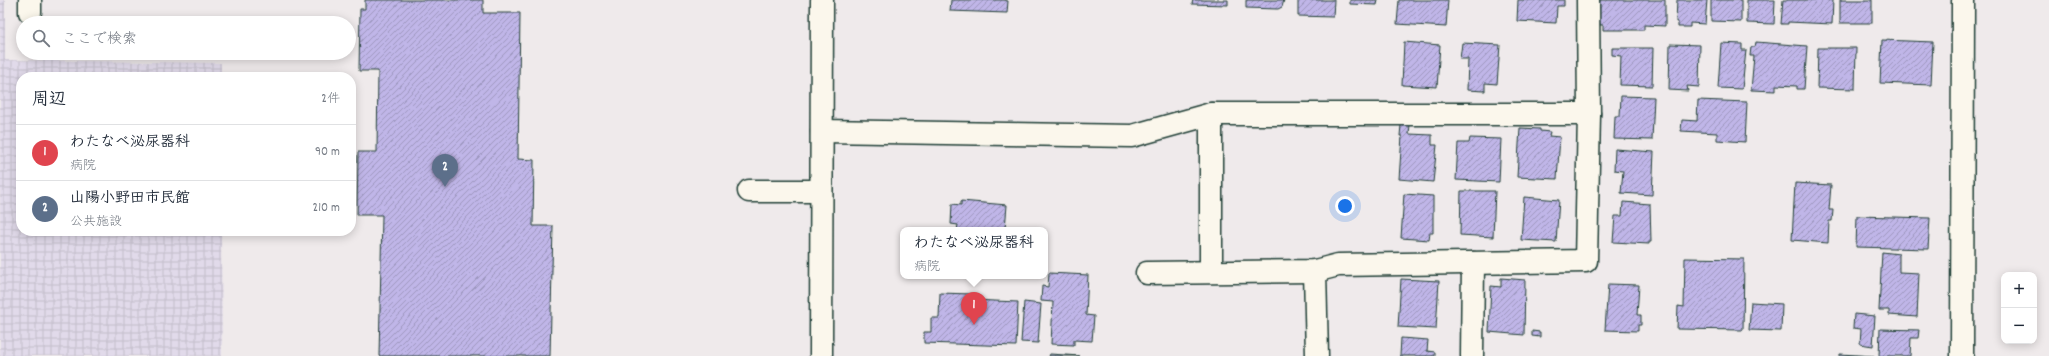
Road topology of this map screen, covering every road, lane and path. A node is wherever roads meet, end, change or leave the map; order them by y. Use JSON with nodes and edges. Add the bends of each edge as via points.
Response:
{"nodes":[{"id":1,"x":822,"y":0,"type":"edge"},
{"id":2,"x":1588,"y":0,"type":"edge"},
{"id":3,"x":1963,"y":0,"type":"edge"},
{"id":4,"x":1211,"y":114,"type":"junction"},
{"id":5,"x":1589,"y":114,"type":"junction"},
{"id":6,"x":822,"y":132,"type":"junction"},
{"id":7,"x":749,"y":191,"type":"dead end"},
{"id":8,"x":821,"y":191,"type":"junction"},
{"id":9,"x":1473,"y":263,"type":"junction"},
{"id":10,"x":1315,"y":270,"type":"junction"},
{"id":11,"x":1147,"y":272,"type":"dead end"},
{"id":12,"x":1211,"y":272,"type":"junction"},
{"id":13,"x":821,"y":356,"type":"edge"},
{"id":14,"x":1317,"y":356,"type":"edge"},
{"id":15,"x":1472,"y":356,"type":"edge"},
{"id":16,"x":1962,"y":356,"type":"edge"}],
"edges":[{"from":1,"to":6,"type":"street"},
{"from":2,"to":5,"type":"street"},
{"from":3,"to":16,"type":"street"},
{"from":4,"to":5,"type":"street"},
{"from":4,"to":6,"type":"street","via":[[1132,136]]},
{"from":4,"to":12,"type":"street"},
{"from":5,"to":9,"type":"street","via":[[1586,261]]},
{"from":6,"to":8,"type":"street"},
{"from":7,"to":8,"type":"street"},
{"from":8,"to":13,"type":"street"},
{"from":9,"to":10,"type":"street","via":[[1338,265]]},
{"from":9,"to":15,"type":"street"},
{"from":10,"to":12,"type":"street"},
{"from":10,"to":14,"type":"street"},
{"from":11,"to":12,"type":"street"}]}
